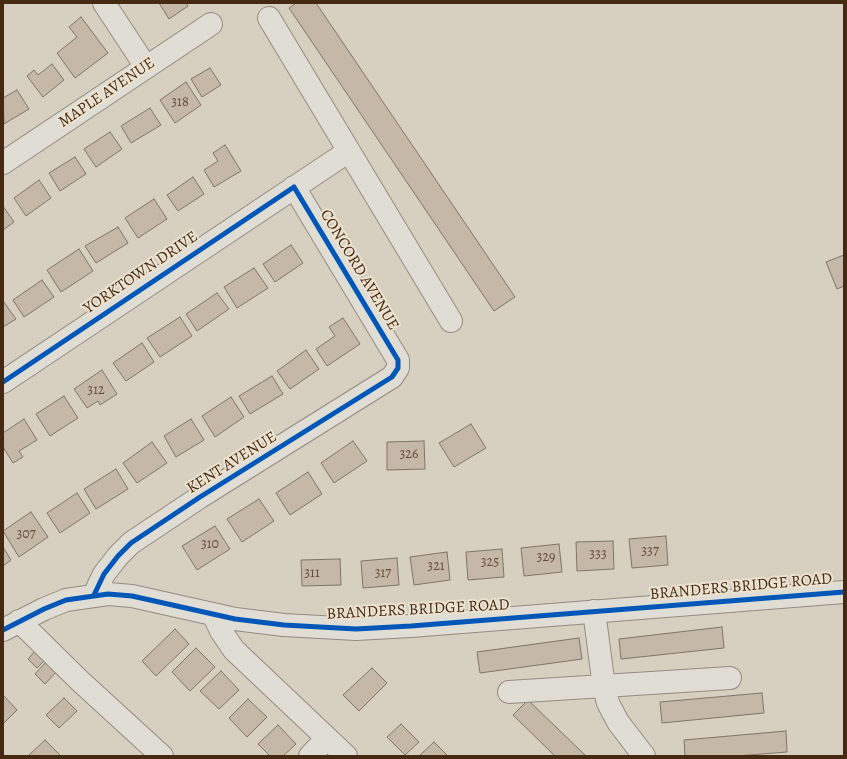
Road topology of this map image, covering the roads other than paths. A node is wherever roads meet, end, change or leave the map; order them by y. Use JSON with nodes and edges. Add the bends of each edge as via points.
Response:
{"nodes":[{"id":1,"x":104,"y":3,"type":"edge"},
{"id":2,"x":268,"y":18,"type":"dead end"},
{"id":3,"x":211,"y":24,"type":"dead end"},
{"id":4,"x":146,"y":67,"type":"junction"},
{"id":5,"x":349,"y":151,"type":"junction"},
{"id":6,"x":3,"y":163,"type":"edge"},
{"id":7,"x":294,"y":187,"type":"junction"},
{"id":8,"x":451,"y":321,"type":"dead end"},
{"id":9,"x":398,"y":368,"type":"joint"},
{"id":10,"x":3,"y":382,"type":"edge"},
{"id":11,"x":844,"y":592,"type":"edge"},
{"id":12,"x":94,"y":595,"type":"junction"},
{"id":13,"x":594,"y":611,"type":"junction"},
{"id":14,"x":213,"y":614,"type":"junction"},
{"id":15,"x":11,"y":625,"type":"edge"},
{"id":16,"x":730,"y":678,"type":"dead end"},
{"id":17,"x":604,"y":687,"type":"junction"},
{"id":18,"x":509,"y":692,"type":"dead end"},
{"id":19,"x":327,"y":738,"type":"junction"},
{"id":20,"x":162,"y":756,"type":"edge"},
{"id":21,"x":310,"y":756,"type":"edge"},
{"id":22,"x":346,"y":756,"type":"edge"},
{"id":23,"x":644,"y":756,"type":"edge"}],
"edges":[{"from":1,"to":4,"type":"street"},
{"from":2,"to":5,"type":"street"},
{"from":3,"to":4,"type":"street","name":"MAPLE AVENUE"},
{"from":4,"to":6,"type":"street","name":"MAPLE AVENUE"},
{"from":5,"to":7,"type":"street","name":"YORKTOWN DRIVE"},
{"from":5,"to":8,"type":"street"},
{"from":7,"to":9,"type":"street","name":"CONCORD AVENUE","via":[[398,360]]},
{"from":7,"to":10,"type":"street","name":"YORKTOWN DRIVE"},
{"from":9,"to":12,"type":"street","name":"KENT AVENUE","via":[[392,377],[200,497],[132,543],[104,574]]},
{"from":11,"to":13,"type":"street","name":"BRANDERS BRIDGE ROAD"},
{"from":12,"to":14,"type":"street","name":"BRANDERS BRIDGE ROAD","via":[[132,596]]},
{"from":12,"to":15,"type":"street","name":"BRANDERS BRIDGE ROAD","via":[[66,600]]},
{"from":13,"to":14,"type":"street","name":"BRANDERS BRIDGE ROAD","via":[[356,628],[284,625]]},
{"from":13,"to":17,"type":"street"},
{"from":14,"to":19,"type":"street","via":[[234,650]]},
{"from":15,"to":20,"type":"street","via":[[80,681]]},
{"from":16,"to":17,"type":"street"},
{"from":17,"to":18,"type":"street"},
{"from":17,"to":23,"type":"street","via":[[608,704],[618,722]]},
{"from":19,"to":21,"type":"street"},
{"from":19,"to":22,"type":"street"}]}
